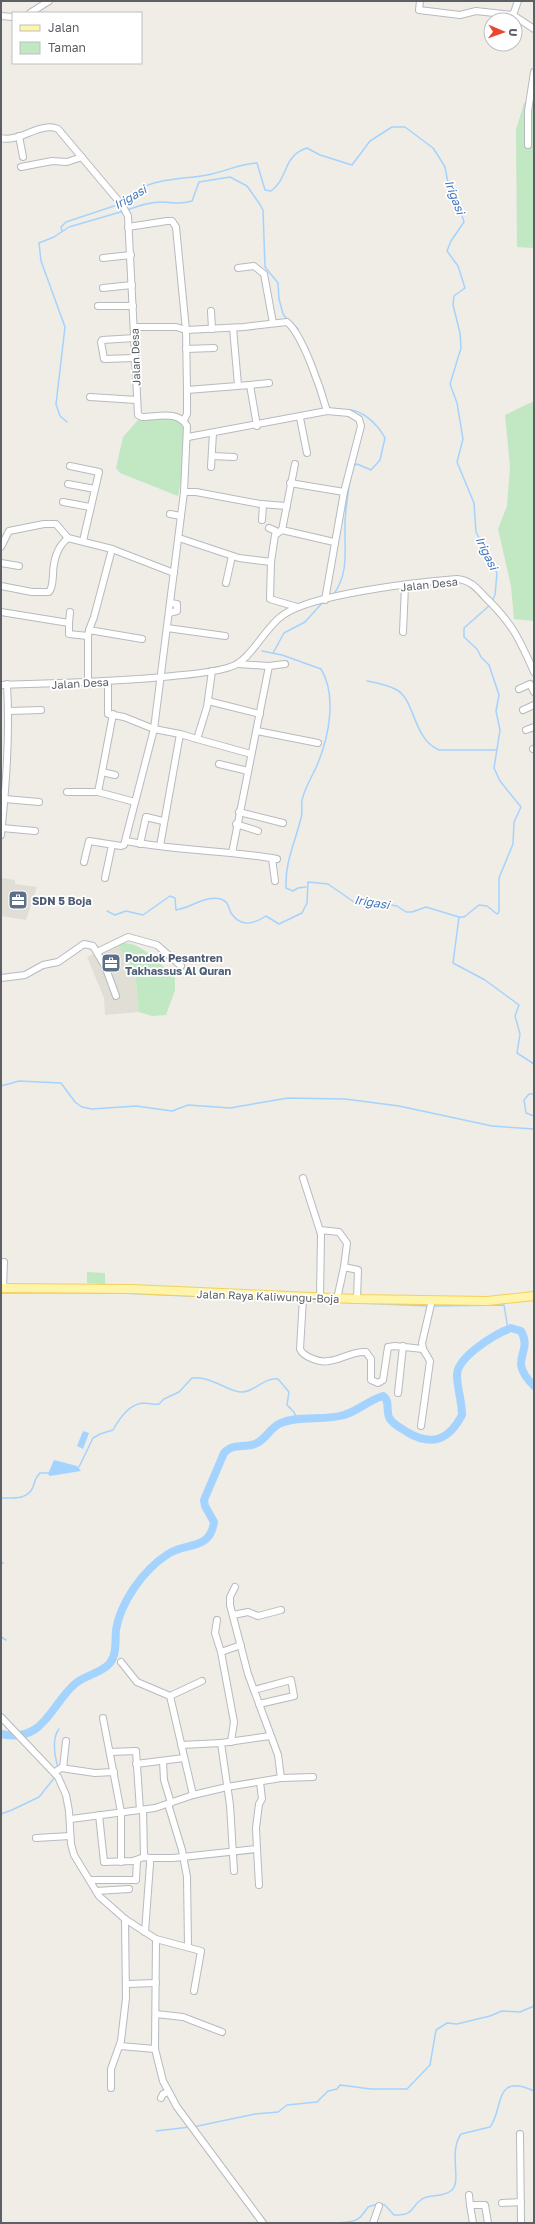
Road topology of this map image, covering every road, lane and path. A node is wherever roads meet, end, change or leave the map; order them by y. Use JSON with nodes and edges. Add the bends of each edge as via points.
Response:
{"nodes":[{"id":1,"x":49,"y":1,"type":"edge"},
{"id":2,"x":420,"y":1,"type":"edge"},
{"id":3,"x":518,"y":1,"type":"edge"},
{"id":4,"x":32,"y":12,"type":"edge"},
{"id":5,"x":485,"y":12,"type":"edge"},
{"id":6,"x":514,"y":12,"type":"edge"},
{"id":7,"x":1,"y":16,"type":"edge"},
{"id":8,"x":12,"y":17,"type":"edge"},
{"id":9,"x":523,"y":22,"type":"edge"},
{"id":10,"x":534,"y":29,"type":"edge"},
{"id":11,"x":534,"y":72,"type":"edge"},
{"id":12,"x":19,"y":136,"type":"junction"},
{"id":13,"x":1,"y":138,"type":"edge"},
{"id":14,"x":528,"y":145,"type":"dead end"},
{"id":15,"x":82,"y":156,"type":"junction"},
{"id":16,"x":23,"y":157,"type":"dead end"},
{"id":17,"x":21,"y":167,"type":"dead end"},
{"id":18,"x":128,"y":227,"type":"junction"},
{"id":19,"x":130,"y":255,"type":"junction"},
{"id":20,"x":103,"y":258,"type":"dead end"},
{"id":21,"x":238,"y":268,"type":"dead end"},
{"id":22,"x":132,"y":285,"type":"junction"},
{"id":23,"x":103,"y":288,"type":"dead end"},
{"id":24,"x":98,"y":306,"type":"dead end"},
{"id":25,"x":133,"y":306,"type":"junction"},
{"id":26,"x":211,"y":311,"type":"dead end"},
{"id":27,"x":273,"y":323,"type":"junction"},
{"id":28,"x":134,"y":327,"type":"junction"},
{"id":29,"x":234,"y":328,"type":"junction"},
{"id":30,"x":212,"y":329,"type":"junction"},
{"id":31,"x":186,"y":330,"type":"junction"},
{"id":32,"x":134,"y":338,"type":"junction"},
{"id":33,"x":214,"y":348,"type":"dead end"},
{"id":34,"x":186,"y":349,"type":"junction"},
{"id":35,"x":135,"y":358,"type":"junction"},
{"id":36,"x":269,"y":383,"type":"dead end"},
{"id":37,"x":238,"y":385,"type":"junction"},
{"id":38,"x":250,"y":385,"type":"junction"},
{"id":39,"x":187,"y":390,"type":"junction"},
{"id":40,"x":90,"y":397,"type":"dead end"},
{"id":41,"x":137,"y":400,"type":"junction"},
{"id":42,"x":327,"y":411,"type":"junction"},
{"id":43,"x":300,"y":418,"type":"junction"},
{"id":44,"x":184,"y":420,"type":"junction"},
{"id":45,"x":257,"y":426,"type":"junction"},
{"id":46,"x":213,"y":433,"type":"junction"},
{"id":47,"x":188,"y":437,"type":"junction"},
{"id":48,"x":307,"y":453,"type":"dead end"},
{"id":49,"x":212,"y":456,"type":"junction"},
{"id":50,"x":234,"y":457,"type":"dead end"},
{"id":51,"x":295,"y":464,"type":"dead end"},
{"id":52,"x":70,"y":466,"type":"dead end"},
{"id":53,"x":211,"y":467,"type":"dead end"},
{"id":54,"x":290,"y":483,"type":"junction"},
{"id":55,"x":68,"y":484,"type":"dead end"},
{"id":56,"x":95,"y":488,"type":"junction"},
{"id":57,"x":184,"y":492,"type":"junction"},
{"id":58,"x":344,"y":492,"type":"junction"},
{"id":59,"x":63,"y":502,"type":"dead end"},
{"id":60,"x":263,"y":504,"type":"junction"},
{"id":61,"x":287,"y":506,"type":"junction"},
{"id":62,"x":90,"y":507,"type":"junction"},
{"id":63,"x":170,"y":514,"type":"dead end"},
{"id":64,"x":181,"y":516,"type":"junction"},
{"id":65,"x":262,"y":520,"type":"dead end"},
{"id":66,"x":269,"y":528,"type":"dead end"},
{"id":67,"x":280,"y":531,"type":"junction"},
{"id":68,"x":68,"y":538,"type":"junction"},
{"id":69,"x":179,"y":538,"type":"junction"},
{"id":70,"x":83,"y":541,"type":"junction"},
{"id":71,"x":334,"y":542,"type":"junction"},
{"id":72,"x":1,"y":547,"type":"edge"},
{"id":73,"x":112,"y":549,"type":"junction"},
{"id":74,"x":232,"y":556,"type":"junction"},
{"id":75,"x":271,"y":562,"type":"junction"},
{"id":76,"x":1,"y":563,"type":"edge"},
{"id":77,"x":19,"y":566,"type":"dead end"},
{"id":78,"x":174,"y":573,"type":"junction"},
{"id":79,"x":226,"y":583,"type":"dead end"},
{"id":80,"x":1,"y":586,"type":"edge"},
{"id":81,"x":405,"y":586,"type":"junction"},
{"id":82,"x":327,"y":599,"type":"junction"},
{"id":83,"x":297,"y":608,"type":"junction"},
{"id":84,"x":1,"y":612,"type":"edge"},
{"id":85,"x":70,"y":612,"type":"dead end"},
{"id":86,"x":68,"y":623,"type":"junction"},
{"id":87,"x":167,"y":628,"type":"junction"},
{"id":88,"x":403,"y":632,"type":"dead end"},
{"id":89,"x":88,"y":633,"type":"junction"},
{"id":90,"x":225,"y":636,"type":"dead end"},
{"id":91,"x":142,"y":639,"type":"dead end"},
{"id":92,"x":238,"y":664,"type":"junction"},
{"id":93,"x":285,"y":664,"type":"dead end"},
{"id":94,"x":269,"y":666,"type":"junction"},
{"id":95,"x":212,"y":671,"type":"junction"},
{"id":96,"x":534,"y":672,"type":"edge"},
{"id":97,"x":160,"y":677,"type":"junction"},
{"id":98,"x":108,"y":681,"type":"junction"},
{"id":99,"x":532,"y":682,"type":"edge"},
{"id":100,"x":88,"y":683,"type":"junction"},
{"id":101,"x":4,"y":685,"type":"edge"},
{"id":102,"x":519,"y":689,"type":"dead end"},
{"id":103,"x":534,"y":692,"type":"edge"},
{"id":104,"x":208,"y":701,"type":"junction"},
{"id":105,"x":534,"y":705,"type":"edge"},
{"id":106,"x":41,"y":710,"type":"dead end"},
{"id":107,"x":522,"y":710,"type":"dead end"},
{"id":108,"x":9,"y":711,"type":"junction"},
{"id":109,"x":112,"y":714,"type":"junction"},
{"id":110,"x":260,"y":714,"type":"junction"},
{"id":111,"x":534,"y":726,"type":"edge"},
{"id":112,"x":154,"y":729,"type":"junction"},
{"id":113,"x":526,"y":730,"type":"dead end"},
{"id":114,"x":257,"y":731,"type":"junction"},
{"id":115,"x":180,"y":734,"type":"junction"},
{"id":116,"x":197,"y":739,"type":"junction"},
{"id":117,"x":318,"y":743,"type":"dead end"},
{"id":118,"x":252,"y":754,"type":"junction"},
{"id":119,"x":219,"y":764,"type":"dead end"},
{"id":120,"x":248,"y":771,"type":"junction"},
{"id":121,"x":102,"y":772,"type":"junction"},
{"id":122,"x":115,"y":775,"type":"dead end"},
{"id":123,"x":67,"y":792,"type":"dead end"},
{"id":124,"x":98,"y":792,"type":"junction"},
{"id":125,"x":3,"y":802,"type":"edge"},
{"id":126,"x":39,"y":802,"type":"dead end"},
{"id":127,"x":135,"y":802,"type":"junction"},
{"id":128,"x":239,"y":812,"type":"junction"},
{"id":129,"x":163,"y":821,"type":"junction"},
{"id":130,"x":283,"y":823,"type":"dead end"},
{"id":131,"x":236,"y":824,"type":"junction"},
{"id":132,"x":2,"y":828,"type":"edge"},
{"id":133,"x":258,"y":830,"type":"dead end"},
{"id":134,"x":35,"y":831,"type":"dead end"},
{"id":135,"x":1,"y":835,"type":"edge"},
{"id":136,"x":126,"y":841,"type":"junction"},
{"id":137,"x":140,"y":844,"type":"junction"},
{"id":138,"x":112,"y":845,"type":"junction"},
{"id":139,"x":160,"y":846,"type":"junction"},
{"id":140,"x":232,"y":852,"type":"junction"},
{"id":141,"x":84,"y":862,"type":"dead end"},
{"id":142,"x":105,"y":878,"type":"dead end"},
{"id":143,"x":275,"y":881,"type":"dead end"},
{"id":144,"x":97,"y":952,"type":"junction"},
{"id":145,"x":181,"y":966,"type":"dead end"},
{"id":146,"x":1,"y":978,"type":"edge"},
{"id":147,"x":116,"y":996,"type":"dead end"},
{"id":148,"x":303,"y":1178,"type":"dead end"},
{"id":149,"x":320,"y":1230,"type":"junction"},
{"id":150,"x":4,"y":1262,"type":"dead end"},
{"id":151,"x":344,"y":1268,"type":"junction"},
{"id":152,"x":2,"y":1288,"type":"edge"},
{"id":153,"x":320,"y":1296,"type":"junction"},
{"id":154,"x":534,"y":1296,"type":"edge"},
{"id":155,"x":337,"y":1297,"type":"junction"},
{"id":156,"x":357,"y":1298,"type":"junction"},
{"id":157,"x":303,"y":1300,"type":"junction"},
{"id":158,"x":431,"y":1304,"type":"junction"},
{"id":159,"x":403,"y":1346,"type":"junction"},
{"id":160,"x":423,"y":1349,"type":"junction"},
{"id":161,"x":398,"y":1393,"type":"dead end"},
{"id":162,"x":421,"y":1426,"type":"dead end"},
{"id":163,"x":235,"y":1587,"type":"dead end"},
{"id":164,"x":281,"y":1610,"type":"dead end"},
{"id":165,"x":233,"y":1615,"type":"junction"},
{"id":166,"x":217,"y":1620,"type":"dead end"},
{"id":167,"x":241,"y":1645,"type":"junction"},
{"id":168,"x":220,"y":1652,"type":"junction"},
{"id":169,"x":121,"y":1662,"type":"dead end"},
{"id":170,"x":202,"y":1681,"type":"dead end"},
{"id":171,"x":254,"y":1690,"type":"junction"},
{"id":172,"x":170,"y":1696,"type":"junction"},
{"id":173,"x":259,"y":1704,"type":"junction"},
{"id":174,"x":1,"y":1717,"type":"edge"},
{"id":175,"x":104,"y":1718,"type":"dead end"},
{"id":176,"x":270,"y":1736,"type":"junction"},
{"id":177,"x":66,"y":1741,"type":"dead end"},
{"id":178,"x":231,"y":1742,"type":"junction"},
{"id":179,"x":221,"y":1743,"type":"junction"},
{"id":180,"x":181,"y":1745,"type":"junction"},
{"id":181,"x":110,"y":1752,"type":"junction"},
{"id":182,"x":184,"y":1758,"type":"junction"},
{"id":183,"x":163,"y":1761,"type":"junction"},
{"id":184,"x":136,"y":1764,"type":"junction"},
{"id":185,"x":58,"y":1771,"type":"junction"},
{"id":186,"x":114,"y":1772,"type":"junction"},
{"id":187,"x":313,"y":1777,"type":"dead end"},
{"id":188,"x":281,"y":1778,"type":"junction"},
{"id":189,"x":260,"y":1782,"type":"junction"},
{"id":190,"x":228,"y":1787,"type":"junction"},
{"id":191,"x":193,"y":1795,"type":"junction"},
{"id":192,"x":169,"y":1804,"type":"junction"},
{"id":193,"x":141,"y":1810,"type":"junction"},
{"id":194,"x":121,"y":1812,"type":"junction"},
{"id":195,"x":99,"y":1815,"type":"junction"},
{"id":196,"x":71,"y":1819,"type":"junction"},
{"id":197,"x":70,"y":1836,"type":"junction"},
{"id":198,"x":36,"y":1838,"type":"dead end"},
{"id":199,"x":257,"y":1849,"type":"junction"},
{"id":200,"x":234,"y":1850,"type":"junction"},
{"id":201,"x":183,"y":1857,"type":"junction"},
{"id":202,"x":147,"y":1858,"type":"junction"},
{"id":203,"x":137,"y":1860,"type":"junction"},
{"id":204,"x":121,"y":1862,"type":"junction"},
{"id":205,"x":234,"y":1871,"type":"dead end"},
{"id":206,"x":91,"y":1880,"type":"junction"},
{"id":207,"x":259,"y":1885,"type":"dead end"},
{"id":208,"x":129,"y":1889,"type":"dead end"},
{"id":209,"x":96,"y":1890,"type":"junction"},
{"id":210,"x":125,"y":1920,"type":"junction"},
{"id":211,"x":145,"y":1932,"type":"junction"},
{"id":212,"x":156,"y":1938,"type":"junction"},
{"id":213,"x":188,"y":1946,"type":"junction"},
{"id":214,"x":156,"y":1983,"type":"junction"},
{"id":215,"x":127,"y":1984,"type":"junction"},
{"id":216,"x":194,"y":1991,"type":"dead end"},
{"id":217,"x":156,"y":2014,"type":"junction"},
{"id":218,"x":222,"y":2032,"type":"dead end"},
{"id":219,"x":120,"y":2046,"type":"junction"},
{"id":220,"x":155,"y":2049,"type":"junction"},
{"id":221,"x":111,"y":2088,"type":"dead end"},
{"id":222,"x":168,"y":2092,"type":"junction"},
{"id":223,"x":161,"y":2098,"type":"dead end"},
{"id":224,"x":520,"y":2134,"type":"dead end"},
{"id":225,"x":468,"y":2195,"type":"dead end"},
{"id":226,"x":521,"y":2202,"type":"junction"},
{"id":227,"x":502,"y":2203,"type":"dead end"},
{"id":228,"x":470,"y":2205,"type":"junction"},
{"id":229,"x":379,"y":2206,"type":"dead end"},
{"id":230,"x":263,"y":2223,"type":"edge"},
{"id":231,"x":372,"y":2223,"type":"edge"},
{"id":232,"x":473,"y":2223,"type":"edge"},
{"id":233,"x":488,"y":2223,"type":"edge"},
{"id":234,"x":521,"y":2223,"type":"edge"}],
"edges":[{"from":1,"to":4,"type":"street"},
{"from":2,"to":5,"type":"street","via":[[419,10],[460,15],[476,11]]},
{"from":3,"to":6,"type":"street"},
{"from":7,"to":8,"type":"street"},
{"from":9,"to":10,"type":"street"},
{"from":11,"to":14,"type":"street","via":[[527,123]]},
{"from":12,"to":13,"type":"street","via":[[6,140]]},
{"from":12,"to":15,"type":"street","name":"Jalan Desa","via":[[54,127]]},
{"from":12,"to":16,"type":"street"},
{"from":15,"to":17,"type":"street","via":[[67,162],[52,161]]},
{"from":15,"to":18,"type":"street","name":"Jalan Desa","via":[[116,196],[128,216]]},
{"from":18,"to":19,"type":"street","name":"Jalan Desa"},
{"from":18,"to":31,"type":"street","via":[[167,221],[175,223]]},
{"from":19,"to":20,"type":"street"},
{"from":19,"to":22,"type":"street","name":"Jalan Desa"},
{"from":21,"to":27,"type":"street","via":[[254,266],[264,274]]},
{"from":22,"to":23,"type":"street"},
{"from":22,"to":25,"type":"street","name":"Jalan Desa"},
{"from":24,"to":25,"type":"street"},
{"from":25,"to":28,"type":"street","name":"Jalan Desa"},
{"from":26,"to":30,"type":"street"},
{"from":27,"to":29,"type":"street"},
{"from":27,"to":42,"type":"street","via":[[287,322],[294,330],[311,365]]},
{"from":28,"to":31,"type":"street","via":[[176,327]]},
{"from":28,"to":32,"type":"street","name":"Jalan Desa"},
{"from":29,"to":30,"type":"street"},
{"from":29,"to":37,"type":"street"},
{"from":30,"to":31,"type":"street"},
{"from":31,"to":34,"type":"street"},
{"from":32,"to":35,"type":"street","name":"Jalan Desa"},
{"from":32,"to":35,"type":"street","via":[[101,342],[105,359]]},
{"from":33,"to":34,"type":"street"},
{"from":34,"to":39,"type":"street"},
{"from":35,"to":41,"type":"street","name":"Jalan Desa"},
{"from":36,"to":38,"type":"street"},
{"from":37,"to":38,"type":"street"},
{"from":37,"to":39,"type":"street"},
{"from":38,"to":45,"type":"street"},
{"from":39,"to":44,"type":"street"},
{"from":40,"to":41,"type":"street"},
{"from":41,"to":44,"type":"street","name":"Jalan Desa","via":[[140,416],[172,416]]},
{"from":42,"to":43,"type":"street"},
{"from":42,"to":58,"type":"street","via":[[349,413],[361,422]]},
{"from":43,"to":45,"type":"street"},
{"from":43,"to":48,"type":"street"},
{"from":44,"to":47,"type":"street"},
{"from":45,"to":46,"type":"street"},
{"from":46,"to":47,"type":"street"},
{"from":46,"to":49,"type":"street"},
{"from":47,"to":57,"type":"street"},
{"from":49,"to":50,"type":"street"},
{"from":49,"to":53,"type":"street"},
{"from":51,"to":54,"type":"street"},
{"from":52,"to":56,"type":"street","via":[[98,472]]},
{"from":54,"to":58,"type":"street"},
{"from":54,"to":61,"type":"street"},
{"from":55,"to":56,"type":"street"},
{"from":56,"to":62,"type":"street"},
{"from":57,"to":60,"type":"street"},
{"from":57,"to":64,"type":"street"},
{"from":58,"to":71,"type":"street"},
{"from":59,"to":62,"type":"street"},
{"from":60,"to":61,"type":"street"},
{"from":60,"to":65,"type":"street"},
{"from":61,"to":67,"type":"street"},
{"from":62,"to":70,"type":"street"},
{"from":63,"to":64,"type":"street"},
{"from":64,"to":69,"type":"street"},
{"from":66,"to":67,"type":"street"},
{"from":67,"to":71,"type":"street"},
{"from":67,"to":75,"type":"street","via":[[272,544]]},
{"from":68,"to":70,"type":"street"},
{"from":68,"to":72,"type":"street","via":[[56,524],[44,524],[9,531]]},
{"from":68,"to":80,"type":"street","via":[[58,549],[50,592],[32,592]]},
{"from":69,"to":74,"type":"street"},
{"from":69,"to":78,"type":"street"},
{"from":70,"to":73,"type":"street"},
{"from":71,"to":82,"type":"street"},
{"from":73,"to":78,"type":"street"},
{"from":73,"to":89,"type":"street"},
{"from":74,"to":75,"type":"street"},
{"from":74,"to":79,"type":"street"},
{"from":75,"to":83,"type":"street","via":[[270,599]]},
{"from":76,"to":77,"type":"street"},
{"from":78,"to":87,"type":"street"},
{"from":81,"to":82,"type":"street","name":"Jalan Desa"},
{"from":81,"to":88,"type":"street"},
{"from":81,"to":96,"type":"street","name":"Jalan Desa","via":[[462,580],[469,582],[512,625]]},
{"from":82,"to":83,"type":"street","name":"Jalan Desa"},
{"from":83,"to":92,"type":"street","name":"Jalan Desa","via":[[274,623]]},
{"from":84,"to":86,"type":"street"},
{"from":85,"to":86,"type":"street"},
{"from":86,"to":89,"type":"street","via":[[69,634]]},
{"from":87,"to":90,"type":"street"},
{"from":87,"to":97,"type":"street"},
{"from":89,"to":91,"type":"street"},
{"from":89,"to":100,"type":"street"},
{"from":92,"to":94,"type":"street","name":"Jalan Desa"},
{"from":92,"to":95,"type":"street","name":"Jalan Desa"},
{"from":93,"to":94,"type":"street","name":"Jalan Desa"},
{"from":94,"to":110,"type":"street"},
{"from":95,"to":97,"type":"street","name":"Jalan Desa"},
{"from":95,"to":104,"type":"street"},
{"from":97,"to":98,"type":"street","name":"Jalan Desa"},
{"from":97,"to":112,"type":"street"},
{"from":98,"to":100,"type":"street","name":"Jalan Desa"},
{"from":98,"to":109,"type":"street","via":[[107,713]]},
{"from":99,"to":102,"type":"street"},
{"from":99,"to":103,"type":"street"},
{"from":100,"to":101,"type":"street","name":"Jalan Desa"},
{"from":101,"to":108,"type":"street"},
{"from":104,"to":110,"type":"street"},
{"from":104,"to":116,"type":"street"},
{"from":105,"to":107,"type":"street"},
{"from":106,"to":108,"type":"street"},
{"from":108,"to":125,"type":"street"},
{"from":109,"to":112,"type":"street"},
{"from":109,"to":121,"type":"street"},
{"from":110,"to":114,"type":"street"},
{"from":111,"to":113,"type":"street"},
{"from":112,"to":115,"type":"street"},
{"from":112,"to":127,"type":"street"},
{"from":114,"to":117,"type":"street"},
{"from":114,"to":118,"type":"street"},
{"from":115,"to":116,"type":"street"},
{"from":115,"to":129,"type":"street"},
{"from":116,"to":118,"type":"street"},
{"from":118,"to":120,"type":"street"},
{"from":119,"to":120,"type":"street"},
{"from":120,"to":128,"type":"street"},
{"from":121,"to":122,"type":"street"},
{"from":121,"to":124,"type":"street"},
{"from":123,"to":124,"type":"street"},
{"from":124,"to":127,"type":"street"},
{"from":125,"to":126,"type":"street"},
{"from":125,"to":132,"type":"street"},
{"from":127,"to":136,"type":"street"},
{"from":128,"to":130,"type":"street"},
{"from":128,"to":131,"type":"street"},
{"from":129,"to":137,"type":"street","via":[[146,817]]},
{"from":129,"to":139,"type":"street"},
{"from":131,"to":133,"type":"street"},
{"from":131,"to":140,"type":"street"},
{"from":132,"to":134,"type":"street"},
{"from":132,"to":135,"type":"street"},
{"from":136,"to":137,"type":"street"},
{"from":136,"to":138,"type":"street","via":[[123,846]]},
{"from":137,"to":139,"type":"street"},
{"from":138,"to":141,"type":"street","via":[[89,841]]},
{"from":138,"to":142,"type":"street"},
{"from":139,"to":140,"type":"street"},
{"from":140,"to":143,"type":"street","via":[[274,859]]},
{"from":144,"to":145,"type":"street","via":[[128,937],[158,945]]},
{"from":144,"to":146,"type":"street","via":[[93,946],[84,944],[58,962],[43,965],[25,975]]},
{"from":144,"to":147,"type":"street"},
{"from":148,"to":149,"type":"street"},
{"from":149,"to":151,"type":"street","via":[[339,1232],[347,1243]]},
{"from":149,"to":153,"type":"street"},
{"from":150,"to":152,"type":"street"},
{"from":151,"to":155,"type":"street"},
{"from":151,"to":156,"type":"street","via":[[358,1270]]},
{"from":152,"to":157,"type":"main road","name":"Jalan Raya Kaliwungu-Boja","via":[[131,1290]]},
{"from":153,"to":155,"type":"main road","name":"Jalan Raya Kaliwungu-Boja"},
{"from":153,"to":157,"type":"main road","name":"Jalan Raya Kaliwungu-Boja"},
{"from":154,"to":158,"type":"main road","name":"Jalan Raya Kaliwungu-Boja"},
{"from":155,"to":156,"type":"main road","name":"Jalan Raya Kaliwungu-Boja"},
{"from":156,"to":158,"type":"main road","name":"Jalan Raya Kaliwungu-Boja"},
{"from":157,"to":159,"type":"street","via":[[300,1349],[307,1356],[327,1362],[351,1353],[366,1352],[371,1359],[371,1380],[378,1383],[383,1380],[388,1347]]},
{"from":158,"to":160,"type":"street","via":[[423,1337]]},
{"from":159,"to":160,"type":"street"},
{"from":159,"to":161,"type":"street"},
{"from":160,"to":162,"type":"street","via":[[430,1361]]},
{"from":163,"to":165,"type":"street","via":[[229,1600]]},
{"from":164,"to":165,"type":"street","via":[[258,1616],[248,1612]]},
{"from":165,"to":167,"type":"street"},
{"from":166,"to":168,"type":"street","via":[[215,1633]]},
{"from":167,"to":168,"type":"street"},
{"from":167,"to":171,"type":"street"},
{"from":168,"to":178,"type":"street","via":[[234,1722]]},
{"from":169,"to":172,"type":"street","via":[[137,1682]]},
{"from":170,"to":172,"type":"street"},
{"from":171,"to":173,"type":"street"},
{"from":171,"to":173,"type":"street","via":[[291,1680],[294,1696]]},
{"from":172,"to":180,"type":"street"},
{"from":173,"to":176,"type":"street"},
{"from":174,"to":185,"type":"street"},
{"from":175,"to":181,"type":"street"},
{"from":176,"to":178,"type":"street"},
{"from":176,"to":188,"type":"street","via":[[278,1755]]},
{"from":177,"to":185,"type":"street"},
{"from":178,"to":179,"type":"street"},
{"from":179,"to":180,"type":"street"},
{"from":179,"to":190,"type":"street"},
{"from":180,"to":182,"type":"street"},
{"from":181,"to":184,"type":"street","via":[[134,1750]]},
{"from":181,"to":186,"type":"street"},
{"from":182,"to":183,"type":"street"},
{"from":182,"to":191,"type":"street"},
{"from":183,"to":184,"type":"street"},
{"from":183,"to":192,"type":"street"},
{"from":184,"to":193,"type":"street"},
{"from":185,"to":186,"type":"street"},
{"from":185,"to":196,"type":"street"},
{"from":186,"to":194,"type":"street"},
{"from":187,"to":188,"type":"street"},
{"from":188,"to":189,"type":"street"},
{"from":189,"to":190,"type":"street"},
{"from":189,"to":199,"type":"street","via":[[262,1799],[256,1828]]},
{"from":190,"to":191,"type":"street"},
{"from":190,"to":200,"type":"street"},
{"from":191,"to":192,"type":"street"},
{"from":192,"to":193,"type":"street"},
{"from":192,"to":201,"type":"street"},
{"from":193,"to":194,"type":"street"},
{"from":193,"to":202,"type":"street"},
{"from":194,"to":195,"type":"street"},
{"from":194,"to":204,"type":"street"},
{"from":195,"to":196,"type":"street"},
{"from":195,"to":204,"type":"street","via":[[104,1862]]},
{"from":196,"to":197,"type":"street"},
{"from":197,"to":198,"type":"street"},
{"from":197,"to":206,"type":"street","via":[[74,1855]]},
{"from":199,"to":200,"type":"street"},
{"from":199,"to":207,"type":"street"},
{"from":200,"to":201,"type":"street"},
{"from":200,"to":205,"type":"street"},
{"from":201,"to":202,"type":"street"},
{"from":201,"to":213,"type":"street","via":[[187,1877]]},
{"from":202,"to":203,"type":"street"},
{"from":202,"to":211,"type":"street"},
{"from":203,"to":204,"type":"street"},
{"from":203,"to":206,"type":"street","via":[[136,1880]]},
{"from":206,"to":209,"type":"street"},
{"from":208,"to":209,"type":"street"},
{"from":209,"to":210,"type":"street","via":[[105,1903]]},
{"from":210,"to":211,"type":"street"},
{"from":210,"to":215,"type":"street"},
{"from":211,"to":212,"type":"street"},
{"from":212,"to":213,"type":"street"},
{"from":212,"to":214,"type":"street"},
{"from":213,"to":216,"type":"street","via":[[201,1951]]},
{"from":214,"to":215,"type":"street"},
{"from":214,"to":217,"type":"street"},
{"from":215,"to":219,"type":"street"},
{"from":217,"to":218,"type":"street","via":[[183,2017]]},
{"from":217,"to":220,"type":"street"},
{"from":219,"to":220,"type":"street"},
{"from":219,"to":221,"type":"street","via":[[112,2062]]},
{"from":220,"to":222,"type":"street"},
{"from":222,"to":223,"type":"street"},
{"from":222,"to":230,"type":"street"},
{"from":224,"to":226,"type":"street"},
{"from":225,"to":228,"type":"street"},
{"from":226,"to":227,"type":"street"},
{"from":226,"to":234,"type":"street"},
{"from":228,"to":232,"type":"street"},
{"from":228,"to":233,"type":"street","via":[[486,2205]]},
{"from":229,"to":231,"type":"street"}]}
